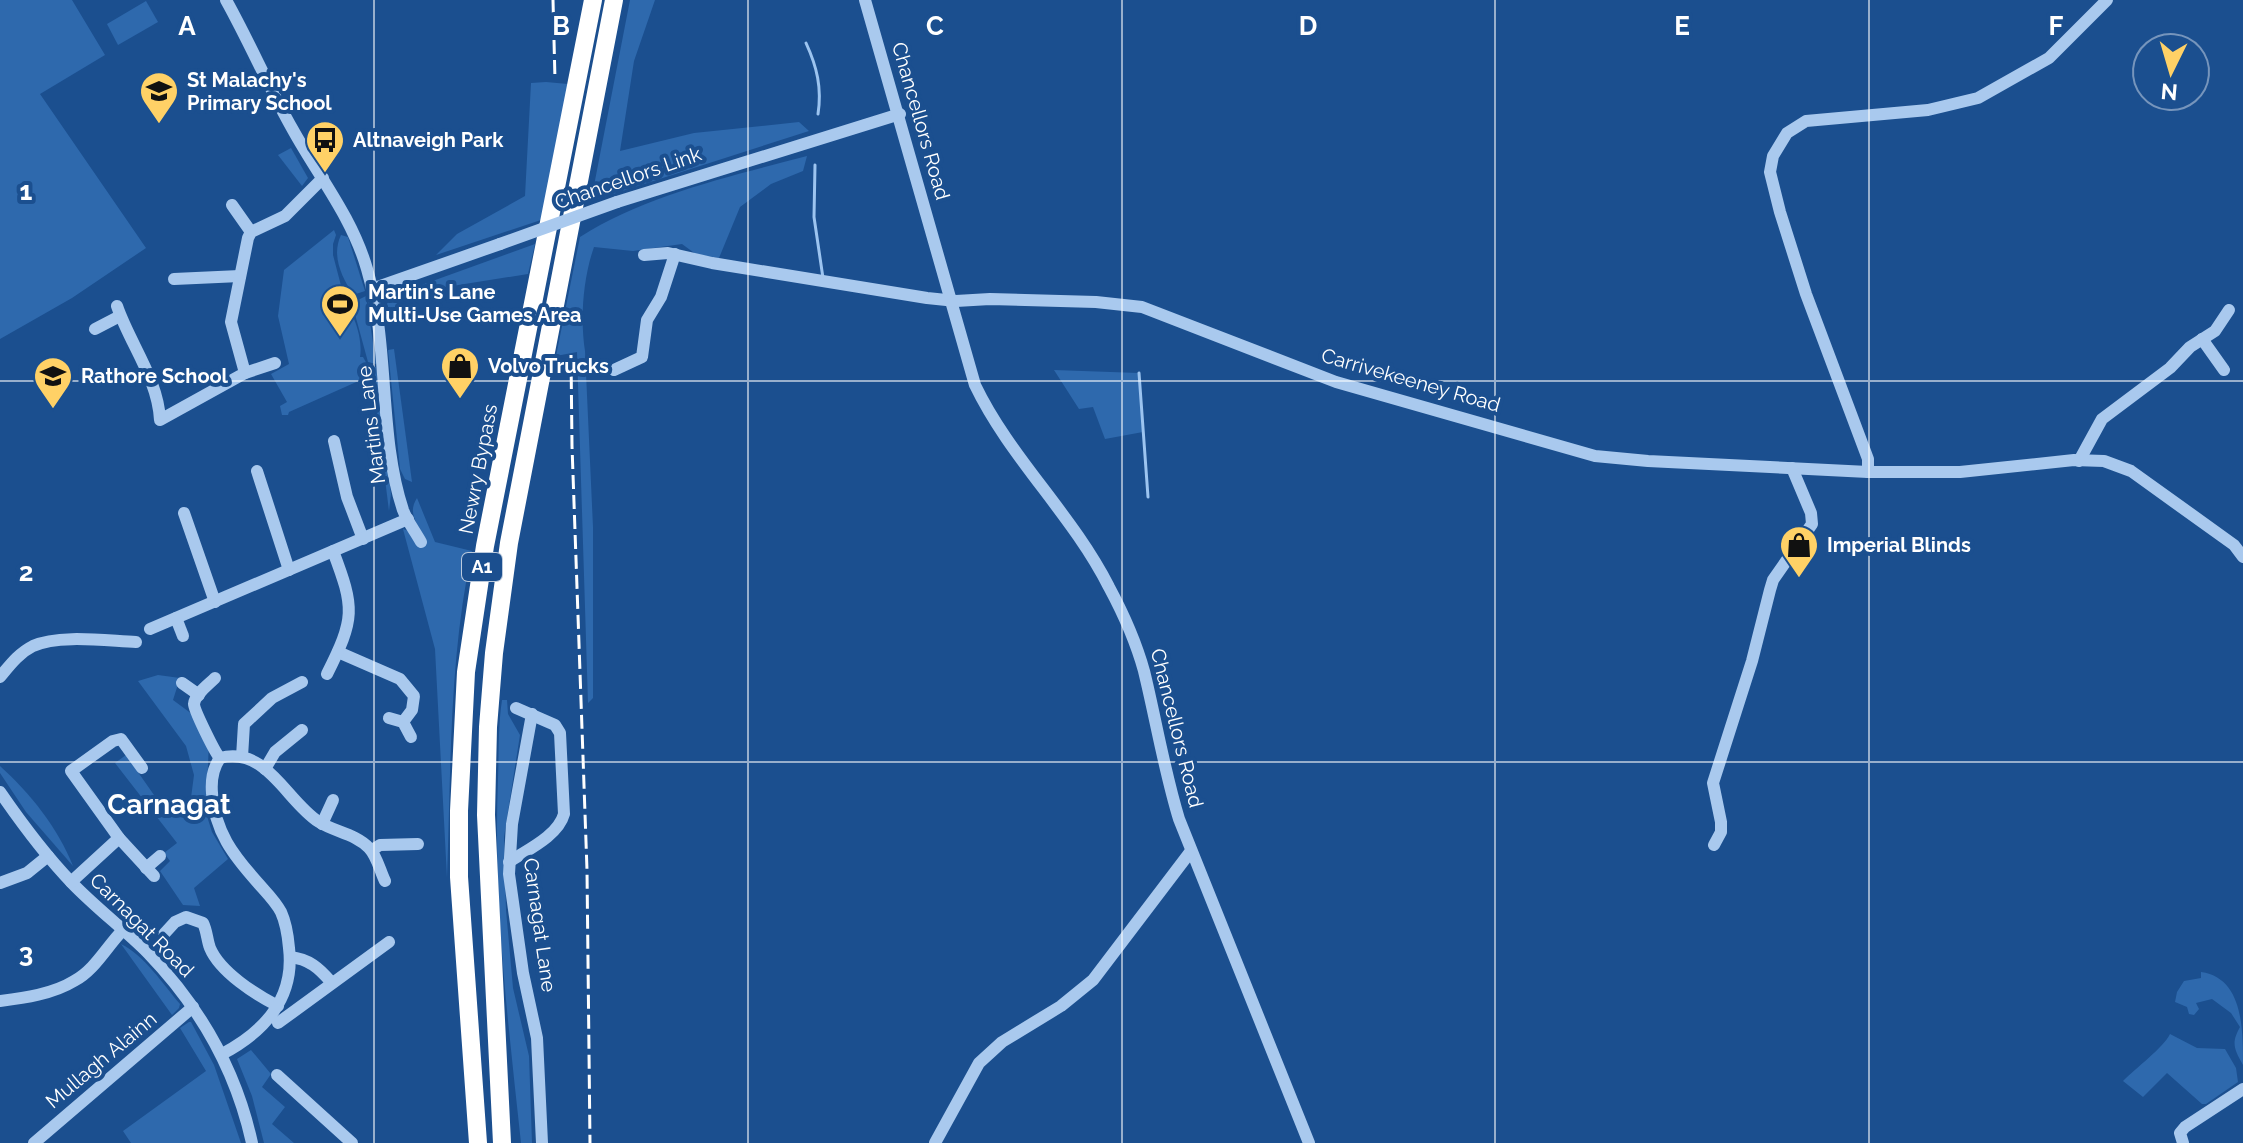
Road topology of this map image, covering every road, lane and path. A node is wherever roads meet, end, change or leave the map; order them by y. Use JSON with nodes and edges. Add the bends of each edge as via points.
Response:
{"nodes":[{"id":1,"x":226,"y":0,"type":"edge"},
{"id":2,"x":593,"y":0,"type":"edge"},
{"id":3,"x":614,"y":0,"type":"edge"},
{"id":4,"x":865,"y":0,"type":"edge"},
{"id":5,"x":2107,"y":0,"type":"edge"},
{"id":6,"x":900,"y":114,"type":"junction"},
{"id":7,"x":323,"y":178,"type":"junction"},
{"id":8,"x":232,"y":205,"type":"dead end"},
{"id":9,"x":251,"y":232,"type":"junction"},
{"id":10,"x":675,"y":254,"type":"junction"},
{"id":11,"x":644,"y":255,"type":"dead end"},
{"id":12,"x":240,"y":276,"type":"junction"},
{"id":13,"x":174,"y":279,"type":"dead end"},
{"id":14,"x":372,"y":289,"type":"junction"},
{"id":15,"x":950,"y":299,"type":"junction"},
{"id":16,"x":2229,"y":310,"type":"dead end"},
{"id":17,"x":95,"y":329,"type":"dead end"},
{"id":18,"x":2202,"y":339,"type":"junction"},
{"id":19,"x":275,"y":363,"type":"dead end"},
{"id":20,"x":615,"y":370,"type":"dead end"},
{"id":21,"x":2224,"y":370,"type":"dead end"},
{"id":22,"x":245,"y":373,"type":"junction"},
{"id":23,"x":160,"y":420,"type":"junction"},
{"id":24,"x":160,"y":434,"type":"dead end"},
{"id":25,"x":334,"y":441,"type":"dead end"},
{"id":26,"x":2079,"y":461,"type":"junction"},
{"id":27,"x":1792,"y":468,"type":"junction"},
{"id":28,"x":257,"y":471,"type":"dead end"},
{"id":29,"x":1868,"y":472,"type":"junction"},
{"id":30,"x":184,"y":513,"type":"dead end"},
{"id":31,"x":408,"y":519,"type":"junction"},
{"id":32,"x":363,"y":539,"type":"junction"},
{"id":33,"x":421,"y":542,"type":"dead end"},
{"id":34,"x":333,"y":551,"type":"junction"},
{"id":35,"x":2243,"y":557,"type":"edge"},
{"id":36,"x":289,"y":570,"type":"junction"},
{"id":37,"x":215,"y":602,"type":"junction"},
{"id":38,"x":176,"y":618,"type":"junction"},
{"id":39,"x":150,"y":629,"type":"dead end"},
{"id":40,"x":183,"y":636,"type":"dead end"},
{"id":41,"x":136,"y":642,"type":"dead end"},
{"id":42,"x":338,"y":652,"type":"junction"},
{"id":43,"x":327,"y":674,"type":"dead end"},
{"id":44,"x":0,"y":677,"type":"edge"},
{"id":45,"x":215,"y":678,"type":"dead end"},
{"id":46,"x":302,"y":682,"type":"dead end"},
{"id":47,"x":182,"y":683,"type":"dead end"},
{"id":48,"x":199,"y":695,"type":"junction"},
{"id":49,"x":516,"y":708,"type":"dead end"},
{"id":50,"x":532,"y":714,"type":"junction"},
{"id":51,"x":389,"y":718,"type":"dead end"},
{"id":52,"x":403,"y":722,"type":"junction"},
{"id":53,"x":302,"y":730,"type":"dead end"},
{"id":54,"x":411,"y":737,"type":"dead end"},
{"id":55,"x":242,"y":757,"type":"junction"},
{"id":56,"x":61,"y":758,"type":"dead end"},
{"id":57,"x":220,"y":758,"type":"junction"},
{"id":58,"x":142,"y":768,"type":"dead end"},
{"id":59,"x":265,"y":769,"type":"junction"},
{"id":60,"x":71,"y":771,"type":"junction"},
{"id":61,"x":0,"y":792,"type":"edge"},
{"id":62,"x":333,"y":800,"type":"dead end"},
{"id":63,"x":322,"y":824,"type":"junction"},
{"id":64,"x":119,"y":838,"type":"junction"},
{"id":65,"x":418,"y":844,"type":"dead end"},
{"id":66,"x":1714,"y":845,"type":"dead end"},
{"id":67,"x":372,"y":850,"type":"junction"},
{"id":68,"x":1191,"y":851,"type":"junction"},
{"id":69,"x":48,"y":856,"type":"junction"},
{"id":70,"x":160,"y":856,"type":"dead end"},
{"id":71,"x":509,"y":862,"type":"junction"},
{"id":72,"x":369,"y":879,"type":"dead end"},
{"id":73,"x":71,"y":882,"type":"junction"},
{"id":74,"x":0,"y":883,"type":"edge"},
{"id":75,"x":123,"y":930,"type":"junction"},
{"id":76,"x":164,"y":934,"type":"dead end"},
{"id":77,"x":389,"y":942,"type":"dead end"},
{"id":78,"x":290,"y":957,"type":"junction"},
{"id":79,"x":331,"y":982,"type":"junction"},
{"id":80,"x":0,"y":1001,"type":"edge"},
{"id":81,"x":278,"y":1006,"type":"junction"},
{"id":82,"x":193,"y":1007,"type":"junction"},
{"id":83,"x":278,"y":1023,"type":"dead end"},
{"id":84,"x":222,"y":1054,"type":"junction"},
{"id":85,"x":277,"y":1075,"type":"dead end"},
{"id":86,"x":2243,"y":1089,"type":"edge"},
{"id":87,"x":502,"y":1141,"type":"edge"},
{"id":88,"x":34,"y":1143,"type":"edge"},
{"id":89,"x":252,"y":1143,"type":"edge"},
{"id":90,"x":352,"y":1143,"type":"edge"},
{"id":91,"x":478,"y":1143,"type":"edge"},
{"id":92,"x":542,"y":1143,"type":"edge"},
{"id":93,"x":935,"y":1143,"type":"edge"},
{"id":94,"x":1309,"y":1143,"type":"edge"},
{"id":95,"x":2183,"y":1143,"type":"edge"}],
"edges":[{"from":1,"to":7,"type":"street","name":"Martins Lane","via":[[292,130]]},
{"from":2,"to":91,"type":"highway","name":"Newry Bypass","number":"A1","via":[[485,546],[466,672],[459,877]]},
{"from":3,"to":87,"type":"highway","number":"A1","via":[[509,543],[494,653],[486,815]]},
{"from":4,"to":6,"type":"street","name":"Chancellors Road"},
{"from":5,"to":29,"type":"street","via":[[2049,58],[1978,98],[1928,110],[1806,121],[1787,133],[1773,156],[1770,172],[1780,212],[1868,459]]},
{"from":6,"to":14,"type":"street","name":"Chancellors Link","bridge":true,"via":[[617,202]]},
{"from":6,"to":15,"type":"street","name":"Chancellors Road"},
{"from":7,"to":9,"type":"street","via":[[285,216]]},
{"from":7,"to":14,"type":"street","name":"Martins Lane","via":[[350,222]]},
{"from":8,"to":9,"type":"street"},
{"from":9,"to":12,"type":"street"},
{"from":10,"to":11,"type":"street"},
{"from":10,"to":15,"type":"street"},
{"from":10,"to":20,"type":"street","via":[[647,320],[642,357]]},
{"from":12,"to":13,"type":"street"},
{"from":12,"to":22,"type":"street","via":[[231,322]]},
{"from":14,"to":31,"type":"street","name":"Martins Lane","via":[[391,445]]},
{"from":15,"to":27,"type":"street","name":"Carrivekeeney Road","via":[[1142,307],[1336,382],[1595,456]]},
{"from":15,"to":68,"type":"street","name":"Chancellors Road","via":[[983,402],[1094,558],[1136,646],[1169,788]]},
{"from":16,"to":18,"type":"street","via":[[2215,331]]},
{"from":17,"to":23,"type":"street","via":[[118,311],[140,353]]},
{"from":18,"to":21,"type":"street"},
{"from":18,"to":26,"type":"street","via":[[2102,419]]},
{"from":19,"to":22,"type":"street"},
{"from":22,"to":23,"type":"street"},
{"from":23,"to":24,"type":"street"},
{"from":25,"to":32,"type":"street"},
{"from":26,"to":29,"type":"street","name":"Carrivekeeney Road","via":[[1960,472]]},
{"from":26,"to":35,"type":"street","name":"Carrivekeeney Road","via":[[2104,461],[2131,471],[2234,545]]},
{"from":27,"to":29,"type":"street","name":"Carrivekeeney Road"},
{"from":27,"to":66,"type":"street","via":[[1812,524],[1773,580],[1713,783],[1721,822]]},
{"from":28,"to":36,"type":"street"},
{"from":30,"to":37,"type":"street"},
{"from":31,"to":32,"type":"street"},
{"from":31,"to":33,"type":"street","name":"Martins Lane"},
{"from":32,"to":34,"type":"street"},
{"from":34,"to":36,"type":"street"},
{"from":34,"to":42,"type":"street","via":[[351,605]]},
{"from":36,"to":37,"type":"street"},
{"from":37,"to":38,"type":"street"},
{"from":38,"to":39,"type":"street"},
{"from":38,"to":40,"type":"street"},
{"from":41,"to":44,"type":"street","via":[[56,640],[35,645],[18,655]]},
{"from":42,"to":43,"type":"street"},
{"from":42,"to":52,"type":"street","via":[[400,679],[414,696]]},
{"from":45,"to":48,"type":"street"},
{"from":46,"to":55,"type":"street","via":[[272,698],[244,724]]},
{"from":47,"to":48,"type":"street"},
{"from":48,"to":57,"type":"street","via":[[194,709]]},
{"from":49,"to":50,"type":"street"},
{"from":50,"to":71,"type":"street","name":"Carnagat Lane"},
{"from":50,"to":71,"type":"street","via":[[560,733],[564,820]]},
{"from":51,"to":52,"type":"street"},
{"from":52,"to":54,"type":"street"},
{"from":53,"to":59,"type":"street","via":[[275,752]]},
{"from":55,"to":57,"type":"street"},
{"from":55,"to":59,"type":"street"},
{"from":56,"to":60,"type":"street"},
{"from":57,"to":78,"type":"street","via":[[212,787],[219,829],[281,911]]},
{"from":58,"to":60,"type":"street","via":[[121,739]]},
{"from":59,"to":63,"type":"street"},
{"from":60,"to":64,"type":"street"},
{"from":61,"to":69,"type":"street","name":"Carnagat Road"},
{"from":62,"to":63,"type":"street"},
{"from":63,"to":67,"type":"street"},
{"from":64,"to":70,"type":"street","via":[[150,872]]},
{"from":64,"to":73,"type":"street"},
{"from":65,"to":67,"type":"street"},
{"from":67,"to":72,"type":"street","via":[[383,878]]},
{"from":68,"to":93,"type":"street","via":[[1093,980],[979,1063]]},
{"from":68,"to":94,"type":"street","name":"Chancellors Road"},
{"from":69,"to":73,"type":"street","name":"Carnagat Road"},
{"from":69,"to":74,"type":"street","via":[[27,873]]},
{"from":71,"to":92,"type":"street","name":"Carnagat Lane","via":[[537,1038]]},
{"from":73,"to":75,"type":"street","name":"Carnagat Road"},
{"from":75,"to":80,"type":"street","via":[[73,982]]},
{"from":75,"to":82,"type":"street","name":"Carnagat Road"},
{"from":76,"to":81,"type":"street","via":[[186,917],[203,923],[211,950],[223,965]]},
{"from":77,"to":79,"type":"street"},
{"from":78,"to":79,"type":"street","via":[[319,968]]},
{"from":78,"to":81,"type":"street"},
{"from":79,"to":83,"type":"street"},
{"from":81,"to":84,"type":"street","via":[[255,1034]]},
{"from":82,"to":84,"type":"street","name":"Carnagat Road"},
{"from":82,"to":88,"type":"street","name":"Mullagh Alainn"},
{"from":84,"to":89,"type":"street","name":"Carnagat Road"},
{"from":85,"to":90,"type":"street"},
{"from":86,"to":95,"type":"street","via":[[2185,1127],[2180,1133]]}]}
